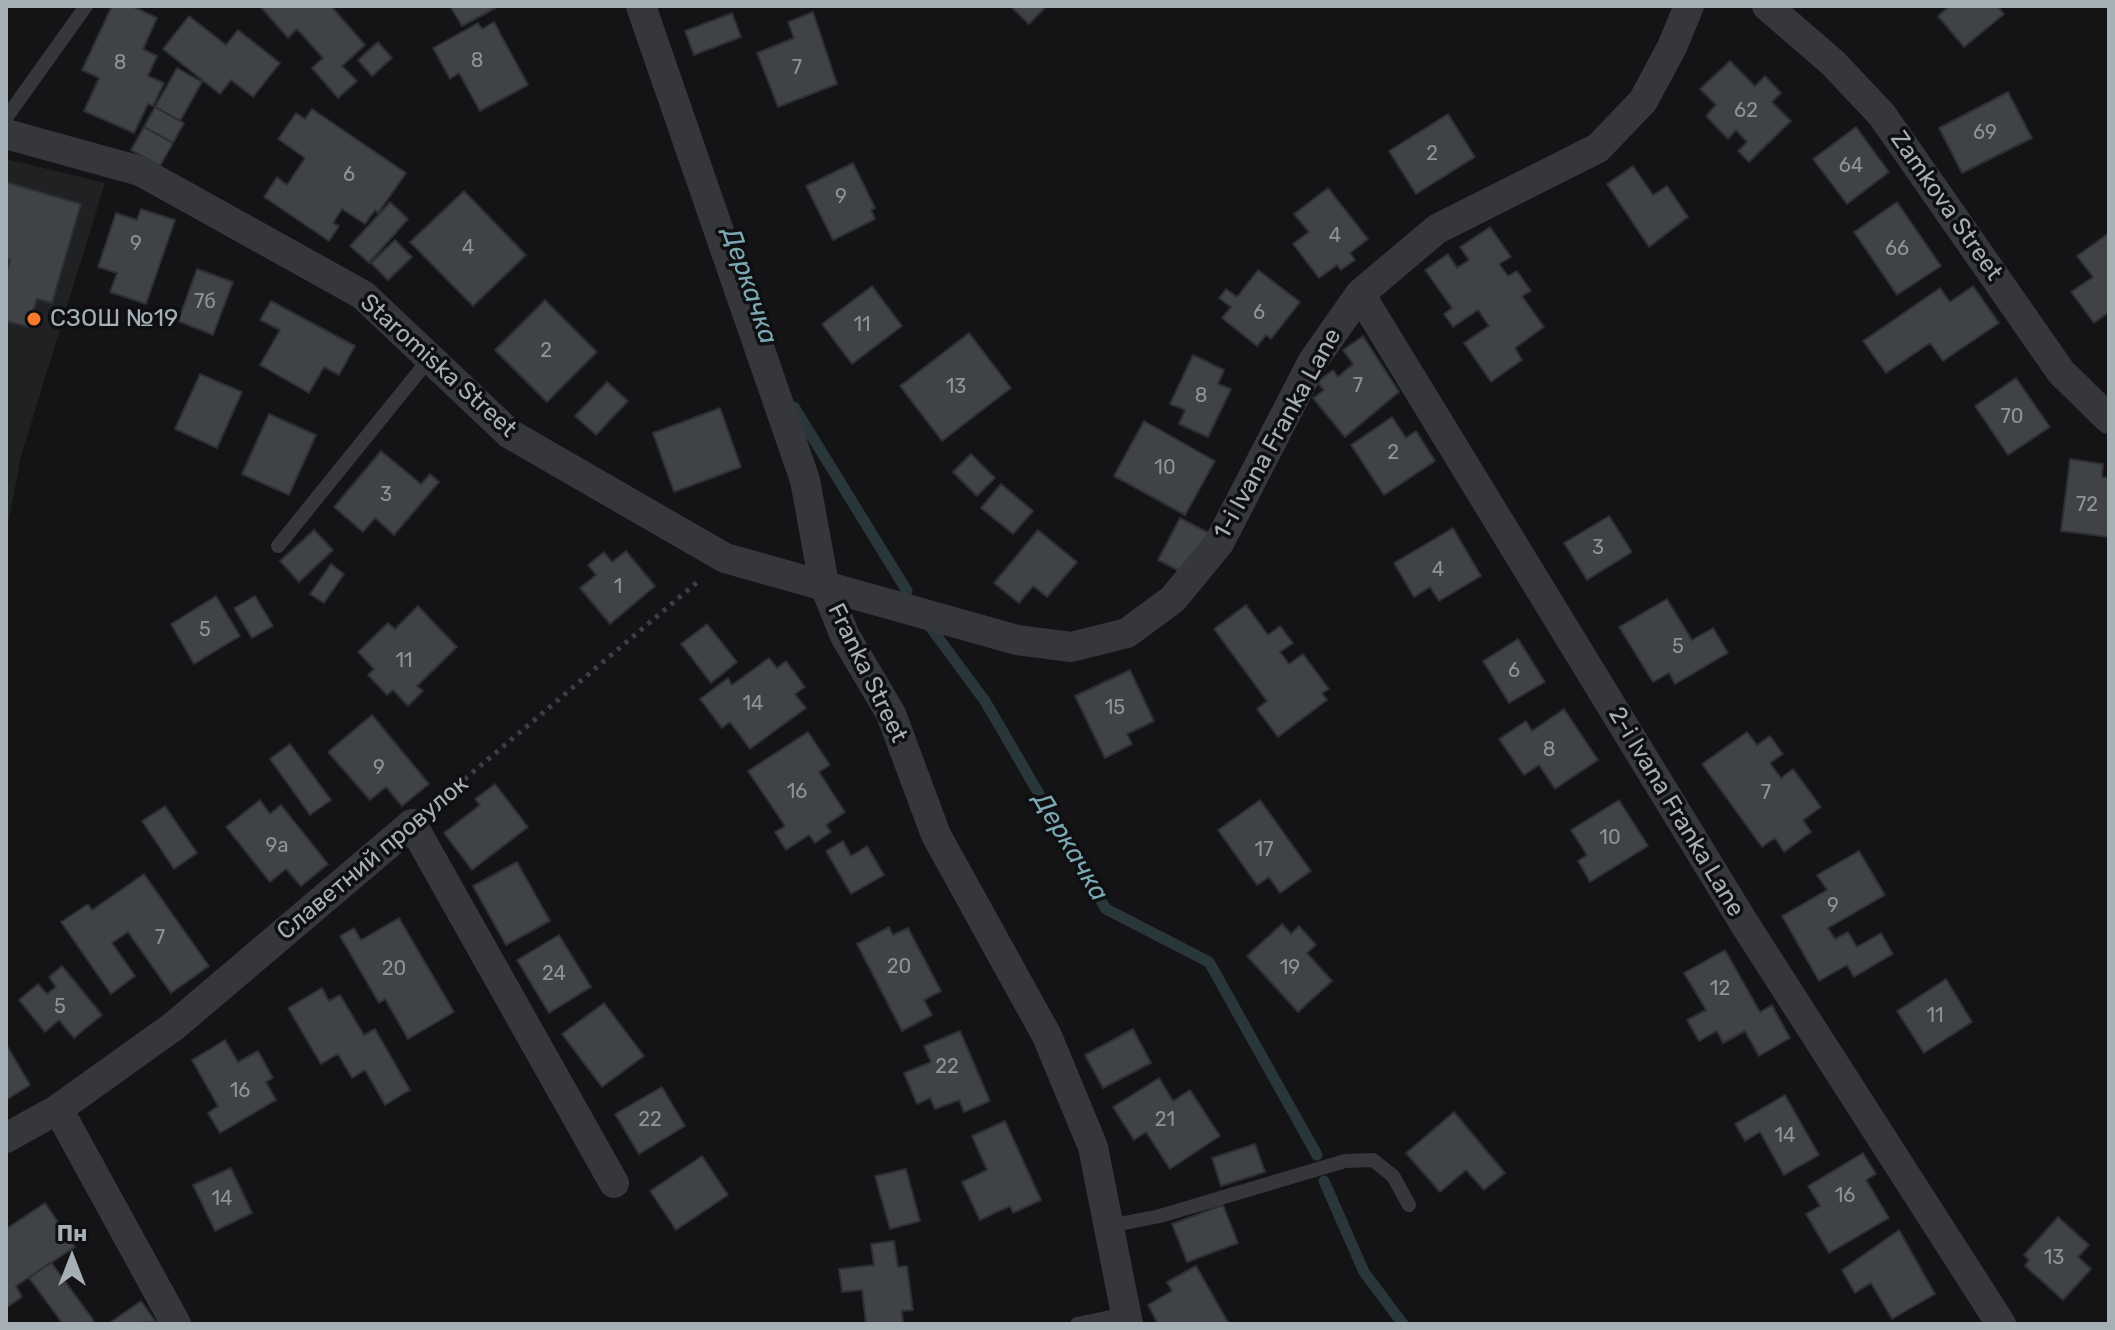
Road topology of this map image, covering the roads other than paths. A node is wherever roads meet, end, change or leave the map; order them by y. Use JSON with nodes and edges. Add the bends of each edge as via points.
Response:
{"nodes":[{"id":1,"x":86,"y":6,"type":"edge"},
{"id":2,"x":641,"y":6,"type":"edge"},
{"id":3,"x":1689,"y":6,"type":"edge"},
{"id":4,"x":1767,"y":6,"type":"edge"},
{"id":5,"x":6,"y":118,"type":"edge"},
{"id":6,"x":6,"y":134,"type":"edge"},
{"id":7,"x":1360,"y":294,"type":"junction"},
{"id":8,"x":430,"y":358,"type":"junction"},
{"id":9,"x":2109,"y":419,"type":"edge"},
{"id":10,"x":278,"y":546,"type":"dead end"},
{"id":11,"x":824,"y":584,"type":"junction"},
{"id":12,"x":58,"y":1109,"type":"junction"},
{"id":13,"x":6,"y":1138,"type":"edge"},
{"id":14,"x":614,"y":1183,"type":"dead end"},
{"id":15,"x":1409,"y":1205,"type":"dead end"},
{"id":16,"x":1109,"y":1226,"type":"junction"},
{"id":17,"x":1126,"y":1319,"type":"edge"},
{"id":18,"x":176,"y":1324,"type":"edge"},
{"id":19,"x":1077,"y":1324,"type":"edge"},
{"id":20,"x":2001,"y":1324,"type":"edge"}],
"edges":[{"from":1,"to":5,"type":"lane"},
{"from":2,"to":11,"type":"street","name":"Franka Street","via":[[805,480]]},
{"from":3,"to":7,"type":"street","name":"1-i Ivana Franka Lane","via":[[1643,101],[1598,148],[1437,229]]},
{"from":4,"to":9,"type":"street","name":"Zamkova Street","via":[[1833,63],[1882,115],[2061,372]]},
{"from":6,"to":8,"type":"street","name":"Staromiska Street","via":[[140,171],[363,295]]},
{"from":7,"to":11,"type":"street","name":"1-i Ivana Franka Lane","via":[[1313,361],[1219,543],[1173,599],[1127,633],[1071,647],[1017,640]]},
{"from":7,"to":20,"type":"street","name":"2-i Ivana Franka Lane","via":[[1744,923]]},
{"from":8,"to":10,"type":"lane"},
{"from":8,"to":11,"type":"street","name":"Staromiska Street","via":[[510,434],[725,558]]},
{"from":11,"to":16,"type":"street","name":"Franka Street","via":[[845,636],[891,714],[936,835],[1047,1036],[1093,1147]]},
{"from":12,"to":13,"type":"street","name":"Славетний провулок"},
{"from":12,"to":14,"type":"street","name":"Славетний провулок","via":[[174,1026],[412,824]]},
{"from":12,"to":18,"type":"street"},
{"from":15,"to":16,"type":"lane","via":[[1393,1176],[1373,1160],[1345,1161]]},
{"from":16,"to":17,"type":"street","name":"Franka Street"},
{"from":17,"to":19,"type":"lane"}]}
